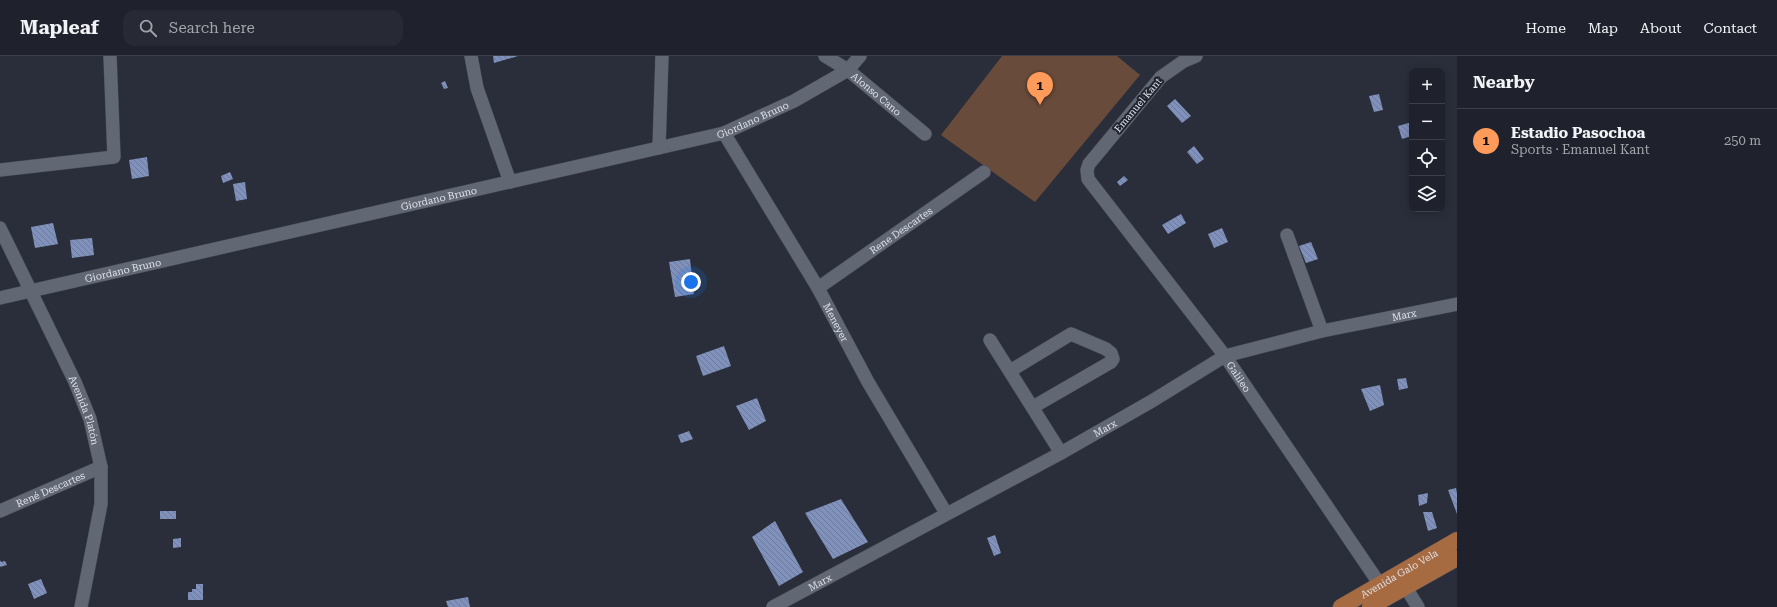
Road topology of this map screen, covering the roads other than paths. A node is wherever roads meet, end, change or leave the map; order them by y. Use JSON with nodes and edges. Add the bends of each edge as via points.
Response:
{"nodes":[{"id":1,"x":110,"y":56,"type":"edge"},
{"id":2,"x":471,"y":56,"type":"edge"},
{"id":3,"x":662,"y":56,"type":"edge"},
{"id":4,"x":826,"y":56,"type":"edge"},
{"id":5,"x":860,"y":56,"type":"edge"},
{"id":6,"x":1196,"y":56,"type":"edge"},
{"id":7,"x":848,"y":70,"type":"junction"},
{"id":8,"x":724,"y":133,"type":"junction"},
{"id":9,"x":925,"y":134,"type":"dead end"},
{"id":10,"x":659,"y":148,"type":"junction"},
{"id":11,"x":1089,"y":164,"type":"joint"},
{"id":12,"x":0,"y":170,"type":"edge"},
{"id":13,"x":984,"y":172,"type":"dead end"},
{"id":14,"x":510,"y":182,"type":"junction"},
{"id":15,"x":0,"y":228,"type":"edge"},
{"id":16,"x":1287,"y":235,"type":"dead end"},
{"id":17,"x":818,"y":288,"type":"junction"},
{"id":18,"x":32,"y":292,"type":"junction"},
{"id":19,"x":0,"y":298,"type":"edge"},
{"id":20,"x":1457,"y":304,"type":"edge"},
{"id":21,"x":1322,"y":331,"type":"junction"},
{"id":22,"x":990,"y":340,"type":"dead end"},
{"id":23,"x":1225,"y":356,"type":"junction"},
{"id":24,"x":1010,"y":371,"type":"junction"},
{"id":25,"x":1033,"y":407,"type":"junction"},
{"id":26,"x":1061,"y":453,"type":"junction"},
{"id":27,"x":101,"y":467,"type":"junction"},
{"id":28,"x":0,"y":511,"type":"edge"},
{"id":29,"x":946,"y":513,"type":"junction"},
{"id":30,"x":1457,"y":540,"type":"edge"},
{"id":31,"x":1457,"y":558,"type":"edge"},
{"id":32,"x":1401,"y":580,"type":"junction"},
{"id":33,"x":1384,"y":590,"type":"junction"},
{"id":34,"x":81,"y":607,"type":"edge"},
{"id":35,"x":773,"y":607,"type":"edge"},
{"id":36,"x":1341,"y":607,"type":"edge"},
{"id":37,"x":1370,"y":607,"type":"edge"},
{"id":38,"x":1418,"y":607,"type":"edge"}],
"edges":[{"from":1,"to":12,"type":"street","via":[[114,157]]},
{"from":2,"to":14,"type":"street","via":[[477,88]]},
{"from":3,"to":10,"type":"street"},
{"from":4,"to":7,"type":"street","name":"Alonso Cano"},
{"from":5,"to":7,"type":"street","name":"Giordano Bruno"},
{"from":6,"to":11,"type":"street","name":"Emanuel Kant","via":[[1161,77]]},
{"from":7,"to":8,"type":"street","name":"Giordano Bruno","via":[[794,101]]},
{"from":7,"to":9,"type":"street","name":"Alonso Cano"},
{"from":8,"to":10,"type":"street","name":"Giordano Bruno"},
{"from":8,"to":17,"type":"street","name":"Meneyer"},
{"from":10,"to":14,"type":"street","name":"Giordano Bruno"},
{"from":11,"to":23,"type":"street","name":"Galileo","via":[[1088,179]]},
{"from":13,"to":17,"type":"street","name":"Rene Descartes"},
{"from":14,"to":18,"type":"street","name":"Giordano Bruno"},
{"from":15,"to":18,"type":"street","name":"Avenida Platón"},
{"from":16,"to":21,"type":"street"},
{"from":17,"to":29,"type":"street","name":"Meneyer","via":[[868,382]]},
{"from":18,"to":19,"type":"street","name":"Giordano Bruno"},
{"from":18,"to":27,"type":"street","name":"Avenida Platón","via":[[90,419]]},
{"from":20,"to":21,"type":"street","name":"Marx"},
{"from":21,"to":23,"type":"street","name":"Marx"},
{"from":22,"to":24,"type":"street"},
{"from":23,"to":26,"type":"street","name":"Marx"},
{"from":23,"to":33,"type":"street","name":"Galileo"},
{"from":24,"to":25,"type":"street"},
{"from":24,"to":25,"type":"street","via":[[1071,334],[1111,353],[1112,362]]},
{"from":25,"to":26,"type":"street"},
{"from":26,"to":29,"type":"street","name":"Marx"},
{"from":27,"to":28,"type":"street","name":"René Descartes"},
{"from":27,"to":34,"type":"street","name":"Avenida Platón","via":[[101,504]]},
{"from":29,"to":35,"type":"street","name":"Marx"},
{"from":30,"to":32,"type":"main road","name":"Avenida Galo Vela"},
{"from":31,"to":32,"type":"main road","name":"Avenida Galo Vela"},
{"from":32,"to":33,"type":"main road","name":"Avenida Galo Vela"},
{"from":32,"to":38,"type":"street"},
{"from":33,"to":36,"type":"main road","name":"Avenida Galo Vela"},
{"from":33,"to":37,"type":"main road","name":"Avenida Galo Vela"}]}
